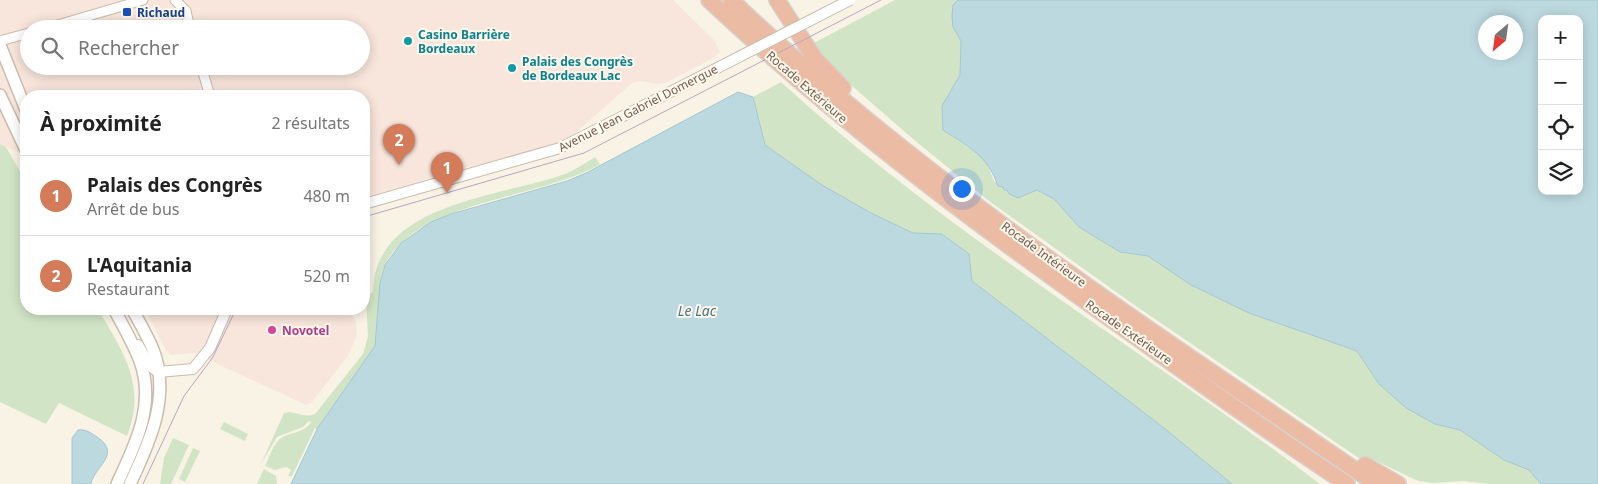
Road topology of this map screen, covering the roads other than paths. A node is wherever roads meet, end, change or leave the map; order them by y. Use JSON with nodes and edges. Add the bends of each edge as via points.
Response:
{"nodes":[{"id":1,"x":143,"y":0,"type":"edge"},
{"id":2,"x":174,"y":0,"type":"edge"},
{"id":3,"x":709,"y":0,"type":"edge"},
{"id":4,"x":730,"y":0,"type":"edge"},
{"id":5,"x":777,"y":0,"type":"edge"},
{"id":6,"x":850,"y":0,"type":"edge"},
{"id":7,"x":75,"y":20,"type":"edge"},
{"id":8,"x":188,"y":20,"type":"edge"},
{"id":9,"x":20,"y":36,"type":"edge"},
{"id":10,"x":0,"y":43,"type":"edge"},
{"id":11,"x":204,"y":75,"type":"edge"},
{"id":12,"x":208,"y":90,"type":"edge"},
{"id":13,"x":0,"y":95,"type":"edge"},
{"id":14,"x":20,"y":95,"type":"edge"},
{"id":15,"x":20,"y":137,"type":"edge"},
{"id":16,"x":370,"y":202,"type":"edge"},
{"id":17,"x":975,"y":204,"type":"junction"},
{"id":18,"x":119,"y":315,"type":"edge"},
{"id":19,"x":135,"y":315,"type":"edge"},
{"id":20,"x":224,"y":315,"type":"edge"},
{"id":21,"x":152,"y":369,"type":"junction"},
{"id":22,"x":1273,"y":414,"type":"junction"},
{"id":23,"x":1323,"y":468,"type":"junction"},
{"id":24,"x":117,"y":484,"type":"edge"},
{"id":25,"x":130,"y":484,"type":"edge"},
{"id":26,"x":1336,"y":484,"type":"edge"},
{"id":27,"x":1347,"y":484,"type":"edge"},
{"id":28,"x":1376,"y":484,"type":"edge"},
{"id":29,"x":1398,"y":484,"type":"edge"}],
"edges":[{"from":1,"to":7,"type":"street"},
{"from":2,"to":8,"type":"street","via":[[186,11]]},
{"from":3,"to":23,"type":"highway","name":"Rocade Extérieure","via":[[821,101],[927,187]]},
{"from":4,"to":17,"type":"highway","name":"Rocade Intérieure","via":[[859,114]]},
{"from":5,"to":17,"type":"highway","via":[[832,78]]},
{"from":6,"to":16,"type":"street","name":"Avenue Jean Gabriel Domergue","bridge":true,"via":[[560,148]]},
{"from":9,"to":10,"type":"street"},
{"from":10,"to":14,"type":"main road"},
{"from":11,"to":12,"type":"street"},
{"from":13,"to":15,"type":"main road"},
{"from":17,"to":22,"type":"highway","name":"Rocade Intérieure"},
{"from":18,"to":21,"type":"main road"},
{"from":19,"to":21,"type":"main road","via":[[152,347]]},
{"from":20,"to":21,"type":"street","via":[[210,348],[193,369]]},
{"from":21,"to":24,"type":"main road","via":[[143,424]]},
{"from":21,"to":25,"type":"main road","via":[[159,397],[155,425]]},
{"from":22,"to":28,"type":"highway","name":"Rocade Intérieure"},
{"from":22,"to":29,"type":"highway"},
{"from":23,"to":26,"type":"highway"},
{"from":23,"to":27,"type":"highway","name":"Rocade Extérieure"}]}
